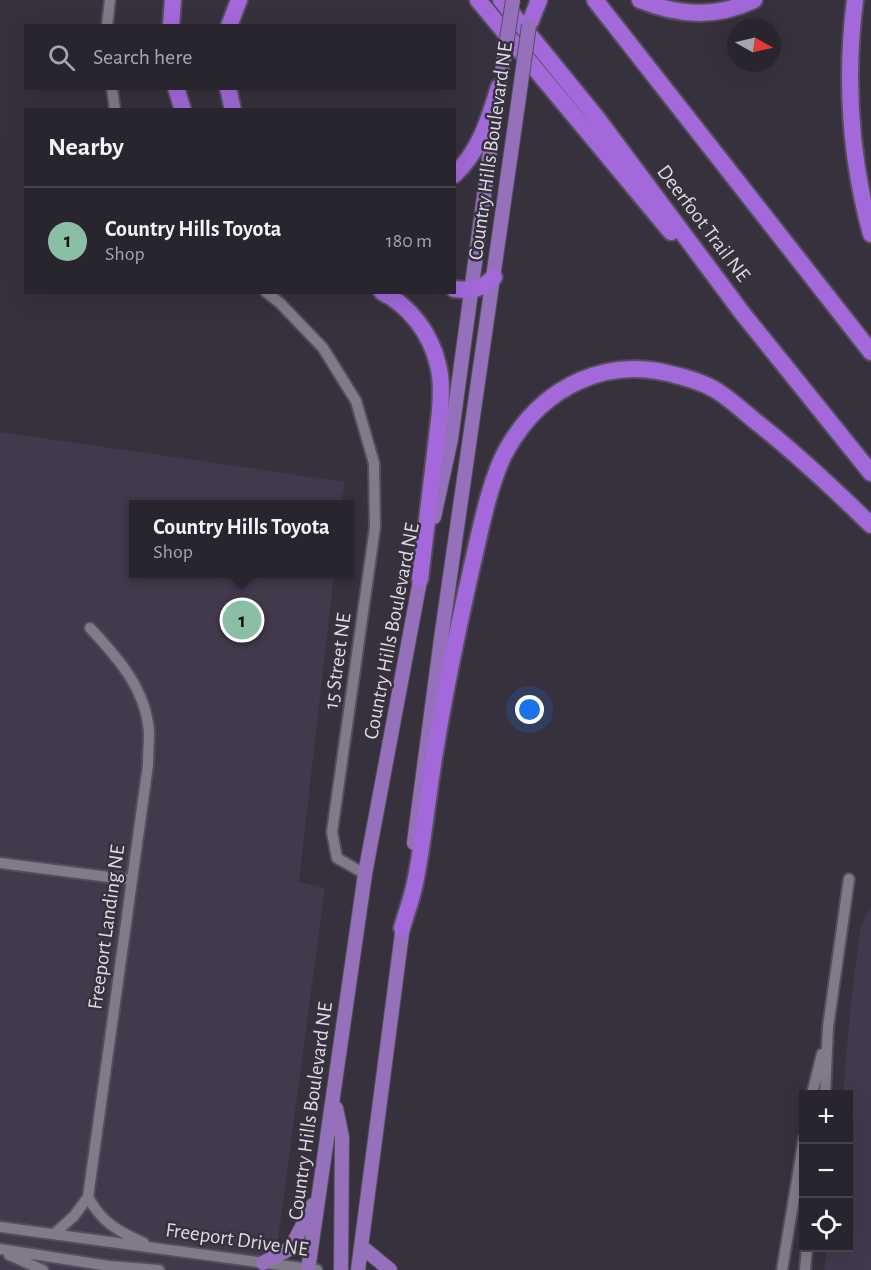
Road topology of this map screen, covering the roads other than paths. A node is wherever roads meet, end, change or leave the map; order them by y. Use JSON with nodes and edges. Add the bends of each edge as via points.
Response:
{"nodes":[{"id":1,"x":110,"y":0,"type":"edge"},
{"id":2,"x":173,"y":0,"type":"edge"},
{"id":3,"x":239,"y":0,"type":"edge"},
{"id":4,"x":478,"y":0,"type":"edge"},
{"id":5,"x":501,"y":0,"type":"edge"},
{"id":6,"x":513,"y":0,"type":"edge"},
{"id":7,"x":532,"y":0,"type":"edge"},
{"id":8,"x":539,"y":0,"type":"edge"},
{"id":9,"x":595,"y":0,"type":"edge"},
{"id":10,"x":640,"y":0,"type":"edge"},
{"id":11,"x":754,"y":0,"type":"edge"},
{"id":12,"x":855,"y":0,"type":"edge"},
{"id":13,"x":107,"y":24,"type":"edge"},
{"id":14,"x":171,"y":24,"type":"edge"},
{"id":15,"x":230,"y":24,"type":"edge"},
{"id":16,"x":528,"y":25,"type":"junction"},
{"id":17,"x":500,"y":79,"type":"junction"},
{"id":18,"x":112,"y":90,"type":"edge"},
{"id":19,"x":174,"y":90,"type":"edge"},
{"id":20,"x":175,"y":90,"type":"edge"},
{"id":21,"x":228,"y":90,"type":"edge"},
{"id":22,"x":115,"y":108,"type":"edge"},
{"id":23,"x":176,"y":108,"type":"edge"},
{"id":24,"x":182,"y":108,"type":"edge"},
{"id":25,"x":233,"y":108,"type":"edge"},
{"id":26,"x":456,"y":173,"type":"edge"},
{"id":27,"x":871,"y":234,"type":"edge"},
{"id":28,"x":494,"y":277,"type":"junction"},
{"id":29,"x":463,"y":290,"type":"edge"},
{"id":30,"x":269,"y":294,"type":"edge"},
{"id":31,"x":384,"y":294,"type":"edge"},
{"id":32,"x":743,"y":314,"type":"junction"},
{"id":33,"x":871,"y":352,"type":"edge"},
{"id":34,"x":871,"y":473,"type":"edge"},
{"id":35,"x":871,"y":525,"type":"edge"},
{"id":36,"x":420,"y":579,"type":"junction"},
{"id":37,"x":90,"y":628,"type":"dead end"},
{"id":38,"x":0,"y":863,"type":"edge"},
{"id":39,"x":365,"y":874,"type":"junction"},
{"id":40,"x":849,"y":879,"type":"dead end"},
{"id":41,"x":132,"y":880,"type":"junction"},
{"id":42,"x":402,"y":928,"type":"junction"},
{"id":43,"x":828,"y":1027,"type":"junction"},
{"id":44,"x":813,"y":1090,"type":"edge"},
{"id":45,"x":825,"y":1090,"type":"edge"},
{"id":46,"x":334,"y":1100,"type":"junction"},
{"id":47,"x":803,"y":1144,"type":"edge"},
{"id":48,"x":321,"y":1189,"type":"junction"},
{"id":49,"x":88,"y":1197,"type":"junction"},
{"id":50,"x":0,"y":1227,"type":"edge"},
{"id":51,"x":54,"y":1234,"type":"junction"},
{"id":52,"x":362,"y":1247,"type":"junction"},
{"id":53,"x":152,"y":1248,"type":"junction"},
{"id":54,"x":0,"y":1250,"type":"edge"},
{"id":55,"x":807,"y":1252,"type":"edge"},
{"id":56,"x":263,"y":1263,"type":"junction"},
{"id":57,"x":105,"y":1268,"type":"edge"},
{"id":58,"x":43,"y":1270,"type":"edge"},
{"id":59,"x":159,"y":1270,"type":"edge"},
{"id":60,"x":311,"y":1270,"type":"edge"},
{"id":61,"x":341,"y":1270,"type":"edge"},
{"id":62,"x":358,"y":1270,"type":"edge"},
{"id":63,"x":390,"y":1270,"type":"edge"},
{"id":64,"x":780,"y":1270,"type":"edge"},
{"id":65,"x":805,"y":1270,"type":"edge"}],
"edges":[{"from":1,"to":13,"type":"street"},
{"from":2,"to":14,"type":"highway"},
{"from":3,"to":15,"type":"highway"},
{"from":4,"to":32,"type":"highway","via":[[653,213]]},
{"from":5,"to":32,"type":"highway","name":"Deerfoot Trail NE","via":[[597,118]]},
{"from":6,"to":17,"type":"main road","name":"Country Hills Boulevard NE","bridge":true},
{"from":7,"to":16,"type":"main road","name":"Country Hills Boulevard NE"},
{"from":8,"to":16,"type":"highway"},
{"from":9,"to":33,"type":"highway"},
{"from":10,"to":11,"type":"highway","via":[[659,8],[700,14],[740,7]]},
{"from":12,"to":27,"type":"highway","via":[[849,54],[850,98],[856,165]]},
{"from":16,"to":28,"type":"main road","name":"Country Hills Boulevard NE","bridge":true},
{"from":17,"to":26,"type":"highway","via":[[478,146]]},
{"from":17,"to":29,"type":"main road","name":"Country Hills Boulevard NE"},
{"from":18,"to":22,"type":"street"},
{"from":19,"to":23,"type":"highway"},
{"from":20,"to":24,"type":"highway"},
{"from":21,"to":25,"type":"highway"},
{"from":28,"to":29,"type":"highway","via":[[485,285]]},
{"from":28,"to":42,"type":"main road","name":"Country Hills Boulevard NE"},
{"from":29,"to":36,"type":"main road","name":"Country Hills Boulevard NE","via":[[451,439]]},
{"from":30,"to":39,"type":"street","name":"15 Street NE","via":[[323,348],[356,401],[374,463],[375,527],[332,832],[337,858]]},
{"from":31,"to":36,"type":"highway","via":[[418,321],[438,364],[440,412]]},
{"from":32,"to":34,"type":"highway","name":"Deerfoot Trail NE"},
{"from":35,"to":42,"type":"highway","via":[[780,440],[714,389],[696,381],[667,372],[622,369],[580,380],[544,403],[506,451],[486,511],[454,649],[416,879]]},
{"from":36,"to":39,"type":"main road","name":"Country Hills Boulevard NE"},
{"from":37,"to":41,"type":"street","name":"Freeport Landing NE","via":[[132,678],[149,731]]},
{"from":38,"to":41,"type":"street"},
{"from":39,"to":46,"type":"main road","name":"Country Hills Boulevard NE"},
{"from":40,"to":43,"type":"street"},
{"from":41,"to":49,"type":"street","name":"Freeport Landing NE"},
{"from":42,"to":52,"type":"main road","name":"Country Hills Boulevard NE"},
{"from":43,"to":44,"type":"street"},
{"from":43,"to":45,"type":"street"},
{"from":46,"to":48,"type":"main road","name":"Country Hills Boulevard NE"},
{"from":46,"to":61,"type":"main road","via":[[342,1137]]},
{"from":47,"to":64,"type":"street"},
{"from":48,"to":56,"type":"main road","via":[[291,1248]]},
{"from":48,"to":60,"type":"main road","name":"Country Hills Boulevard NE"},
{"from":49,"to":51,"type":"street"},
{"from":49,"to":53,"type":"street","name":"Freeport Drive NE","via":[[109,1224]]},
{"from":50,"to":51,"type":"street","name":"Freeport Drive NE"},
{"from":51,"to":53,"type":"street","name":"Freeport Drive NE"},
{"from":52,"to":62,"type":"main road","name":"Country Hills Boulevard NE"},
{"from":52,"to":63,"type":"main road"},
{"from":53,"to":56,"type":"street","name":"Freeport Drive NE"},
{"from":54,"to":57,"type":"street","name":"Freeport Drive NE"},
{"from":54,"to":58,"type":"street"},
{"from":55,"to":65,"type":"street"},
{"from":56,"to":60,"type":"street","name":"Freeport Drive NE"},
{"from":57,"to":59,"type":"street","name":"Freeport Drive NE"}]}
